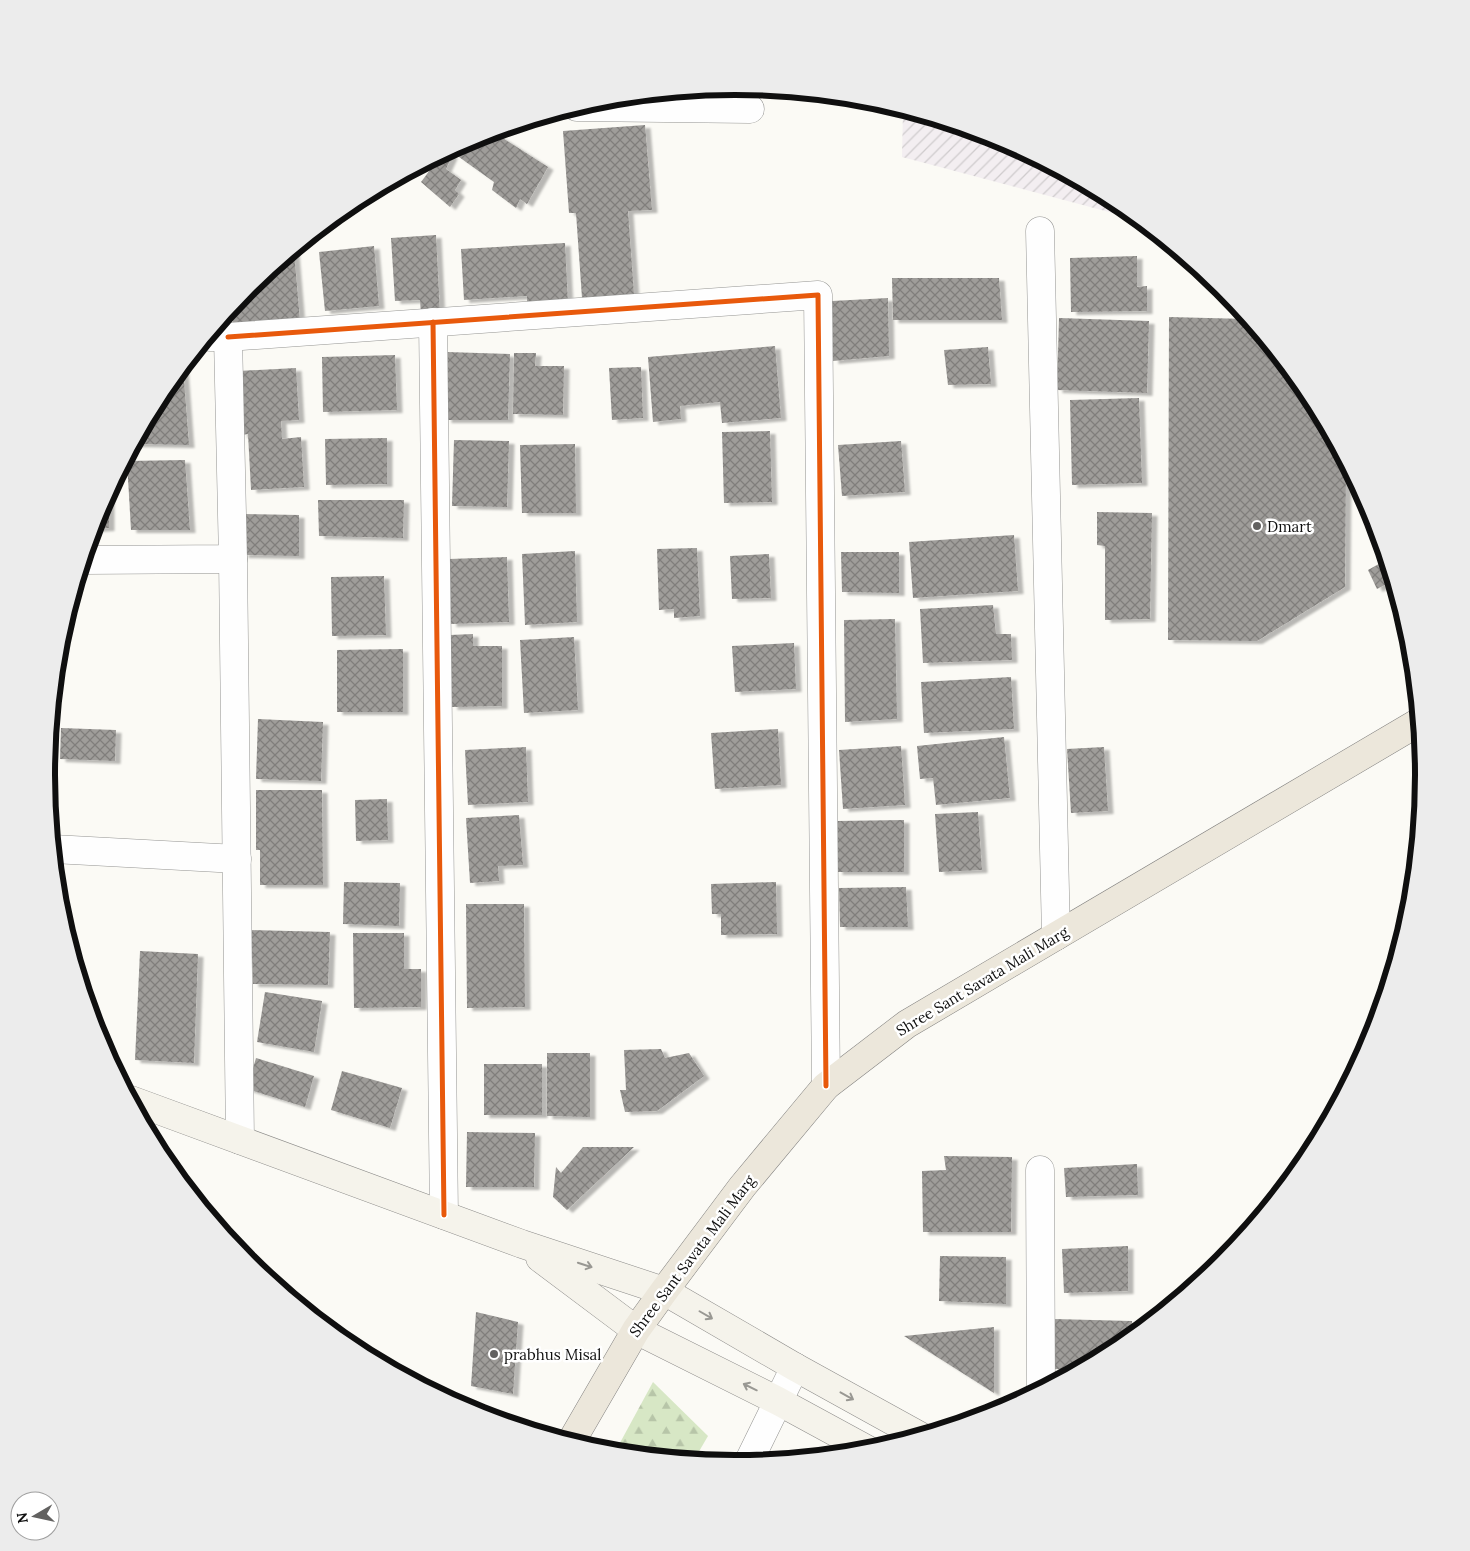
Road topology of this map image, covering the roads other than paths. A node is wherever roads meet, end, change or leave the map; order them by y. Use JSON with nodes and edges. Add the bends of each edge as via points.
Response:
{"nodes":[{"id":1,"x":611,"y":107,"type":"edge"},
{"id":2,"x":750,"y":109,"type":"dead end"},
{"id":3,"x":1040,"y":231,"type":"dead end"},
{"id":4,"x":433,"y":322,"type":"junction"},
{"id":5,"x":218,"y":337,"type":"edge"},
{"id":6,"x":233,"y":559,"type":"junction"},
{"id":7,"x":90,"y":560,"type":"edge"},
{"id":8,"x":1413,"y":725,"type":"edge"},
{"id":9,"x":59,"y":849,"type":"edge"},
{"id":10,"x":237,"y":859,"type":"junction"},
{"id":11,"x":1056,"y":936,"type":"junction"},
{"id":12,"x":826,"y":1086,"type":"junction"},
{"id":13,"x":139,"y":1103,"type":"edge"},
{"id":14,"x":240,"y":1140,"type":"junction"},
{"id":15,"x":1040,"y":1170,"type":"dead end"},
{"id":16,"x":444,"y":1215,"type":"junction"},
{"id":17,"x":522,"y":1244,"type":"junction"},
{"id":18,"x":664,"y":1290,"type":"junction"},
{"id":19,"x":636,"y":1330,"type":"junction"},
{"id":20,"x":794,"y":1367,"type":"junction"},
{"id":21,"x":1041,"y":1382,"type":"edge"},
{"id":22,"x":778,"y":1401,"type":"junction"},
{"id":23,"x":912,"y":1432,"type":"edge"},
{"id":24,"x":575,"y":1436,"type":"edge"},
{"id":25,"x":857,"y":1444,"type":"edge"},
{"id":26,"x":752,"y":1455,"type":"edge"}],
"edges":[{"from":1,"to":2,"type":"street"},
{"from":3,"to":11,"type":"street"},
{"from":4,"to":5,"type":"street"},
{"from":4,"to":12,"type":"street","via":[[818,295]]},
{"from":4,"to":16,"type":"street"},
{"from":5,"to":6,"type":"street"},
{"from":6,"to":7,"type":"street"},
{"from":6,"to":10,"type":"street"},
{"from":8,"to":11,"type":"main road","name":"Shree Sant Savata Mali Marg"},
{"from":9,"to":10,"type":"street"},
{"from":10,"to":14,"type":"street"},
{"from":11,"to":12,"type":"main road","name":"Shree Sant Savata Mali Marg","via":[[907,1024]]},
{"from":12,"to":18,"type":"main road","name":"Shree Sant Savata Mali Marg","via":[[742,1187]]},
{"from":13,"to":14,"type":"main road"},
{"from":14,"to":16,"type":"main road"},
{"from":15,"to":21,"type":"street"},
{"from":16,"to":17,"type":"main road"},
{"from":17,"to":18,"type":"main road","one_way":true},
{"from":17,"to":19,"type":"main road"},
{"from":18,"to":19,"type":"main road","name":"Shree Sant Savata Mali Marg"},
{"from":18,"to":20,"type":"main road","one_way":true},
{"from":22,"to":19,"type":"main road","one_way":true},
{"from":19,"to":24,"type":"main road","name":"Shree Sant Savata Mali Marg"},
{"from":20,"to":22,"type":"street"},
{"from":20,"to":23,"type":"main road","one_way":true},
{"from":22,"to":25,"type":"main road"},
{"from":22,"to":26,"type":"street"}]}
